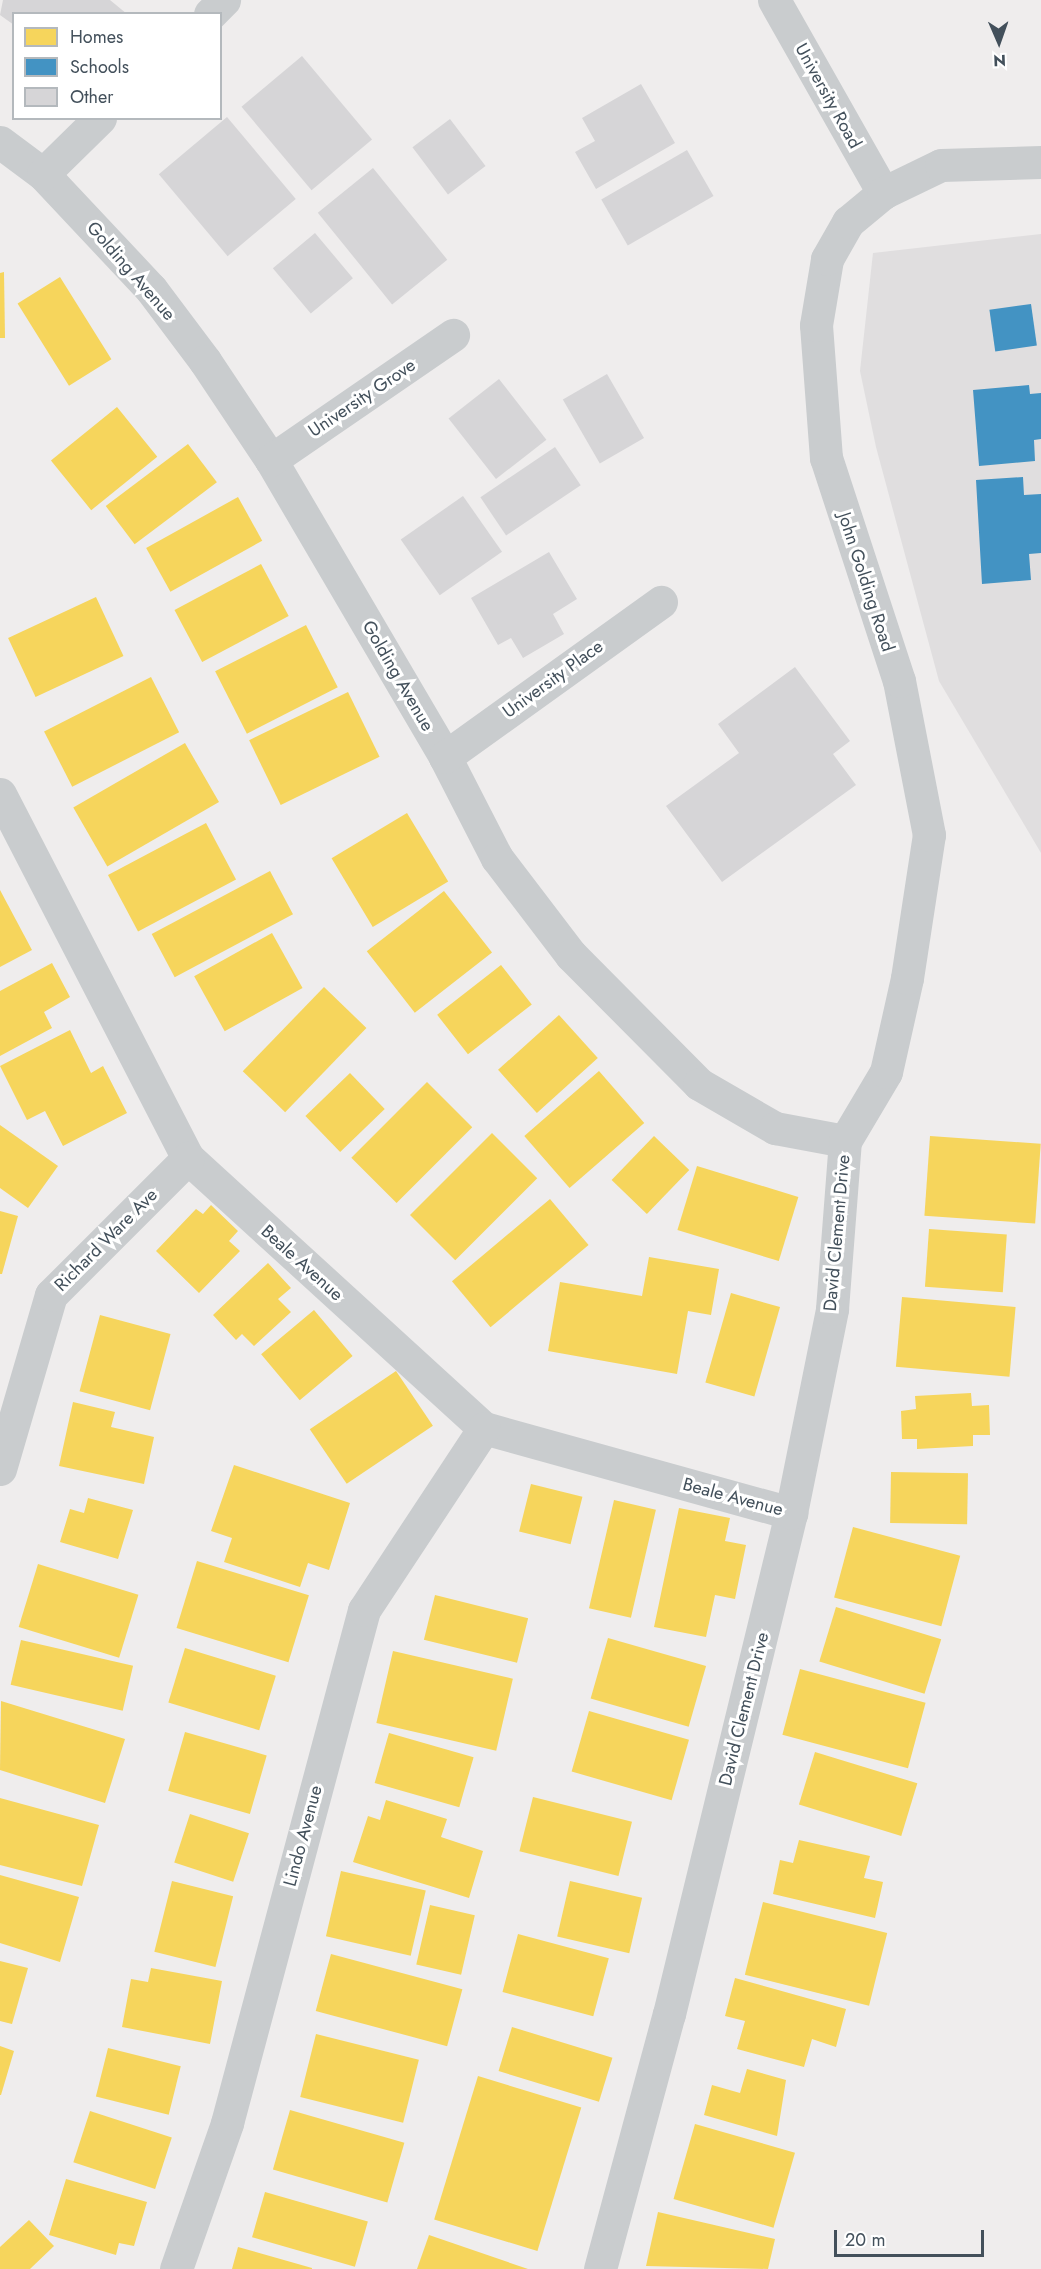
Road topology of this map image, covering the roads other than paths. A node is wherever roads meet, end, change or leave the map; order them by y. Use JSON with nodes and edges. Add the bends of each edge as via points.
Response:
{"nodes":[{"id":1,"x":224,"y":0,"type":"edge"},
{"id":2,"x":774,"y":0,"type":"edge"},
{"id":3,"x":212,"y":12,"type":"edge"},
{"id":4,"x":98,"y":120,"type":"edge"},
{"id":5,"x":0,"y":142,"type":"edge"},
{"id":6,"x":1041,"y":162,"type":"edge"},
{"id":7,"x":43,"y":174,"type":"junction"},
{"id":8,"x":883,"y":193,"type":"junction"},
{"id":9,"x":453,"y":335,"type":"dead end"},
{"id":10,"x":271,"y":460,"type":"junction"},
{"id":11,"x":661,"y":602,"type":"dead end"},
{"id":12,"x":445,"y":757,"type":"junction"},
{"id":13,"x":0,"y":794,"type":"edge"},
{"id":14,"x":845,"y":1141,"type":"junction"},
{"id":15,"x":188,"y":1158,"type":"junction"},
{"id":16,"x":484,"y":1428,"type":"junction"},
{"id":17,"x":0,"y":1469,"type":"edge"},
{"id":18,"x":791,"y":1513,"type":"junction"},
{"id":19,"x":176,"y":2269,"type":"edge"},
{"id":20,"x":600,"y":2269,"type":"edge"}],
"edges":[{"from":1,"to":3,"type":"street"},
{"from":2,"to":8,"type":"street","name":"University Road"},
{"from":4,"to":7,"type":"street"},
{"from":5,"to":7,"type":"street","name":"Golding Avenue"},
{"from":6,"to":8,"type":"street","name":"John Golding Road","via":[[941,165]]},
{"from":7,"to":10,"type":"street","name":"Golding Avenue","via":[[151,289]]},
{"from":8,"to":14,"type":"street","name":"John Golding Road","via":[[848,222],[827,258],[816,325],[825,458],[899,681],[929,835],[907,978],[886,1072]]},
{"from":9,"to":10,"type":"street","name":"University Grove"},
{"from":10,"to":12,"type":"street","name":"Golding Avenue"},
{"from":11,"to":12,"type":"street","name":"University Place"},
{"from":12,"to":14,"type":"street","name":"Golding Avenue","via":[[497,858],[571,955],[627,1015],[699,1084],[775,1128]]},
{"from":13,"to":15,"type":"street","name":"Beale Avenue"},
{"from":14,"to":18,"type":"street","name":"David Clement Drive","via":[[832,1309]]},
{"from":15,"to":16,"type":"street","name":"Beale Avenue"},
{"from":15,"to":17,"type":"street","name":"Richard Ware Ave","via":[[51,1295]]},
{"from":16,"to":18,"type":"street","name":"Beale Avenue"},
{"from":16,"to":19,"type":"street","name":"Lindo Avenue","via":[[364,1610],[226,2123]]},
{"from":18,"to":20,"type":"street","name":"David Clement Drive","via":[[669,2014]]}]}
